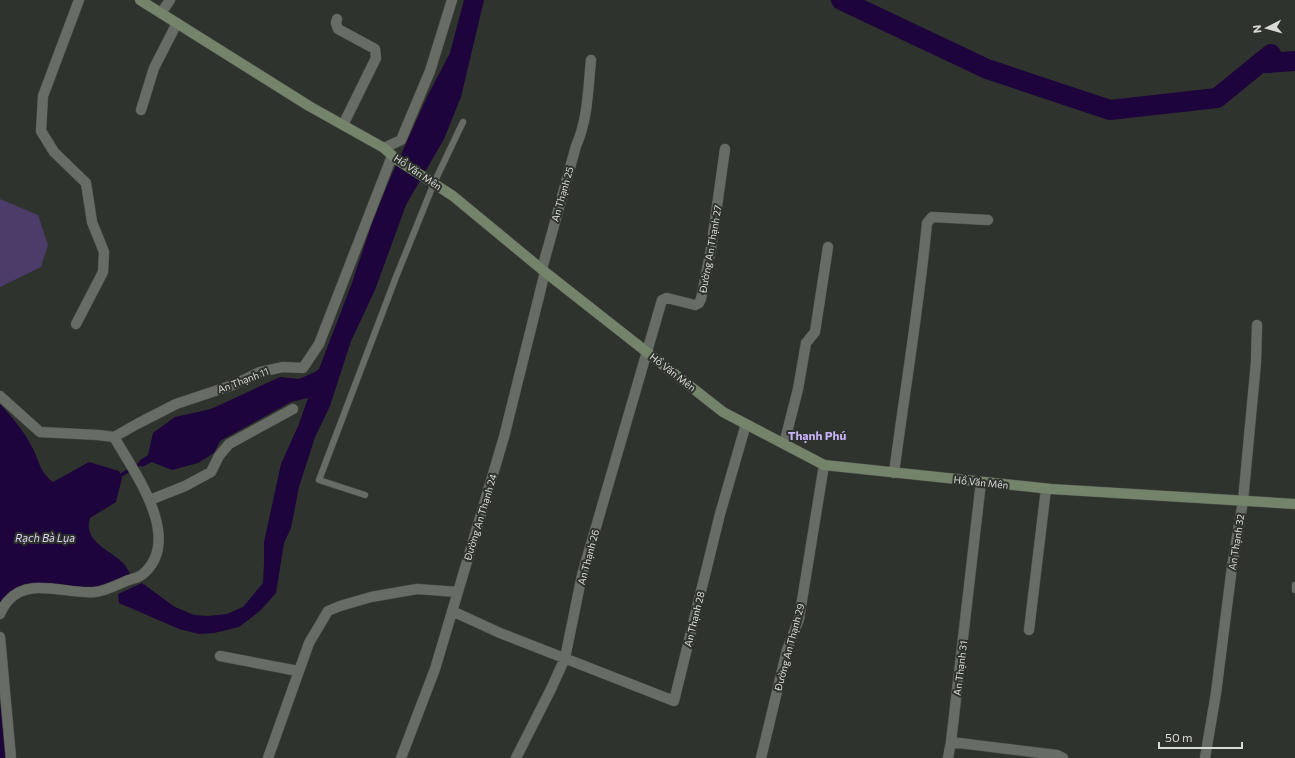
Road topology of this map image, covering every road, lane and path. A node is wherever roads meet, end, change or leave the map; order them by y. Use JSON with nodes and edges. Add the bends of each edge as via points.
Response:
{"nodes":[{"id":1,"x":79,"y":0,"type":"edge"},
{"id":2,"x":140,"y":0,"type":"edge"},
{"id":3,"x":170,"y":0,"type":"edge"},
{"id":4,"x":452,"y":0,"type":"edge"},
{"id":5,"x":161,"y":13,"type":"junction"},
{"id":6,"x":337,"y":19,"type":"dead end"},
{"id":7,"x":177,"y":23,"type":"junction"},
{"id":8,"x":591,"y":60,"type":"dead end"},
{"id":9,"x":141,"y":110,"type":"dead end"},
{"id":10,"x":463,"y":122,"type":"dead end"},
{"id":11,"x":343,"y":125,"type":"junction"},
{"id":12,"x":384,"y":148,"type":"junction"},
{"id":13,"x":725,"y":149,"type":"dead end"},
{"id":14,"x":394,"y":157,"type":"junction"},
{"id":15,"x":430,"y":180,"type":"junction"},
{"id":16,"x":988,"y":220,"type":"dead end"},
{"id":17,"x":828,"y":247,"type":"dead end"},
{"id":18,"x":544,"y":271,"type":"junction"},
{"id":19,"x":76,"y":324,"type":"dead end"},
{"id":20,"x":1257,"y":325,"type":"dead end"},
{"id":21,"x":646,"y":351,"type":"junction"},
{"id":22,"x":0,"y":396,"type":"edge"},
{"id":23,"x":294,"y":409,"type":"dead end"},
{"id":24,"x":746,"y":424,"type":"junction"},
{"id":25,"x":114,"y":437,"type":"junction"},
{"id":26,"x":784,"y":444,"type":"junction"},
{"id":27,"x":824,"y":465,"type":"junction"},
{"id":28,"x":894,"y":473,"type":"junction"},
{"id":29,"x":981,"y":482,"type":"junction"},
{"id":30,"x":1046,"y":489,"type":"junction"},
{"id":31,"x":365,"y":495,"type":"dead end"},
{"id":32,"x":150,"y":500,"type":"junction"},
{"id":33,"x":1243,"y":501,"type":"junction"},
{"id":34,"x":1295,"y":504,"type":"edge"},
{"id":35,"x":1295,"y":585,"type":"edge"},
{"id":36,"x":1295,"y":590,"type":"edge"},
{"id":37,"x":458,"y":592,"type":"junction"},
{"id":38,"x":452,"y":611,"type":"junction"},
{"id":39,"x":0,"y":614,"type":"edge"},
{"id":40,"x":1029,"y":630,"type":"dead end"},
{"id":41,"x":0,"y":637,"type":"edge"},
{"id":42,"x":220,"y":656,"type":"dead end"},
{"id":43,"x":565,"y":658,"type":"junction"},
{"id":44,"x":298,"y":671,"type":"junction"},
{"id":45,"x":951,"y":742,"type":"junction"},
{"id":46,"x":11,"y":758,"type":"edge"},
{"id":47,"x":268,"y":758,"type":"edge"},
{"id":48,"x":401,"y":758,"type":"edge"},
{"id":49,"x":516,"y":758,"type":"edge"},
{"id":50,"x":761,"y":758,"type":"edge"},
{"id":51,"x":948,"y":758,"type":"edge"},
{"id":52,"x":1063,"y":758,"type":"edge"},
{"id":53,"x":1205,"y":758,"type":"edge"}],
"edges":[{"from":1,"to":19,"type":"street","via":[[43,96],[41,131],[54,152],[86,183],[92,222],[104,252],[103,272]]},
{"from":2,"to":5,"type":"street","name":"Hồ Văn Mên"},
{"from":3,"to":5,"type":"street"},
{"from":4,"to":12,"type":"street","via":[[430,71],[401,140]]},
{"from":5,"to":7,"type":"street","name":"Hồ Văn Mên"},
{"from":6,"to":11,"type":"street","via":[[338,29],[374,49],[376,55]]},
{"from":7,"to":9,"type":"street","via":[[154,68]]},
{"from":7,"to":11,"type":"street","name":"Hồ Văn Mên"},
{"from":8,"to":18,"type":"street","name":"An Thạnh 25","via":[[582,133],[576,146]]},
{"from":10,"to":15,"type":"lane"},
{"from":11,"to":12,"type":"street","name":"Hồ Văn Mên"},
{"from":12,"to":14,"type":"street","name":"Hồ Văn Mên"},
{"from":13,"to":21,"type":"street","name":"Đường An Thạnh 27","via":[[701,299],[696,305],[667,298],[662,300]]},
{"from":14,"to":15,"type":"street","name":"Hồ Văn Mên"},
{"from":14,"to":25,"type":"street","name":"An Thạnh 11","via":[[319,344],[304,368],[283,366],[260,372],[232,385],[176,404]]},
{"from":15,"to":18,"type":"street","name":"Hồ Văn Mên"},
{"from":15,"to":31,"type":"lane","via":[[319,480]]},
{"from":16,"to":28,"type":"street","via":[[932,218],[927,223]]},
{"from":17,"to":26,"type":"street","via":[[816,332],[806,343]]},
{"from":18,"to":21,"type":"street","name":"Hồ Văn Mên"},
{"from":18,"to":37,"type":"street","name":"Đường An Thạnh 24","via":[[504,437]]},
{"from":20,"to":33,"type":"street","name":"An Thạnh 32"},
{"from":21,"to":24,"type":"street","name":"Hồ Văn Mên","via":[[723,412]]},
{"from":21,"to":43,"type":"street","name":"An Thạnh 26","via":[[582,575]]},
{"from":22,"to":25,"type":"street","via":[[40,432]]},
{"from":23,"to":32,"type":"street","via":[[229,444],[211,472]]},
{"from":24,"to":26,"type":"street","name":"Hồ Văn Mên"},
{"from":24,"to":43,"type":"street","name":"An Thạnh 28","via":[[720,514],[674,701]]},
{"from":25,"to":32,"type":"street"},
{"from":26,"to":27,"type":"street","name":"Hồ Văn Mên"},
{"from":27,"to":28,"type":"street","name":"Hồ Văn Mên"},
{"from":27,"to":50,"type":"street","name":"Đường An Thạnh 29","via":[[799,619],[787,650]]},
{"from":28,"to":29,"type":"street","name":"Hồ Văn Mên"},
{"from":29,"to":30,"type":"street","name":"Hồ Văn Mên"},
{"from":29,"to":45,"type":"street","name":"An Thạnh 31"},
{"from":30,"to":33,"type":"street","name":"Hồ Văn Mên"},
{"from":30,"to":40,"type":"street"},
{"from":32,"to":39,"type":"street","via":[[156,516],[159,540],[156,554],[142,575],[96,592],[35,587],[18,593],[8,601]]},
{"from":33,"to":34,"type":"street","name":"Hồ Văn Mên"},
{"from":33,"to":53,"type":"street","name":"An Thạnh 32"},
{"from":35,"to":36,"type":"lane"},
{"from":37,"to":38,"type":"street","name":"Đường An Thạnh 24"},
{"from":37,"to":44,"type":"street","via":[[417,589],[371,597],[328,611],[309,643]]},
{"from":38,"to":43,"type":"street"},
{"from":38,"to":48,"type":"street","name":"Đường An Thạnh 24","via":[[434,669]]},
{"from":41,"to":46,"type":"street"},
{"from":42,"to":44,"type":"street"},
{"from":43,"to":49,"type":"street","name":"An Thạnh 26"},
{"from":44,"to":47,"type":"street"},
{"from":45,"to":51,"type":"street","name":"An Thạnh 31"},
{"from":45,"to":52,"type":"street","via":[[1057,755]]}]}
